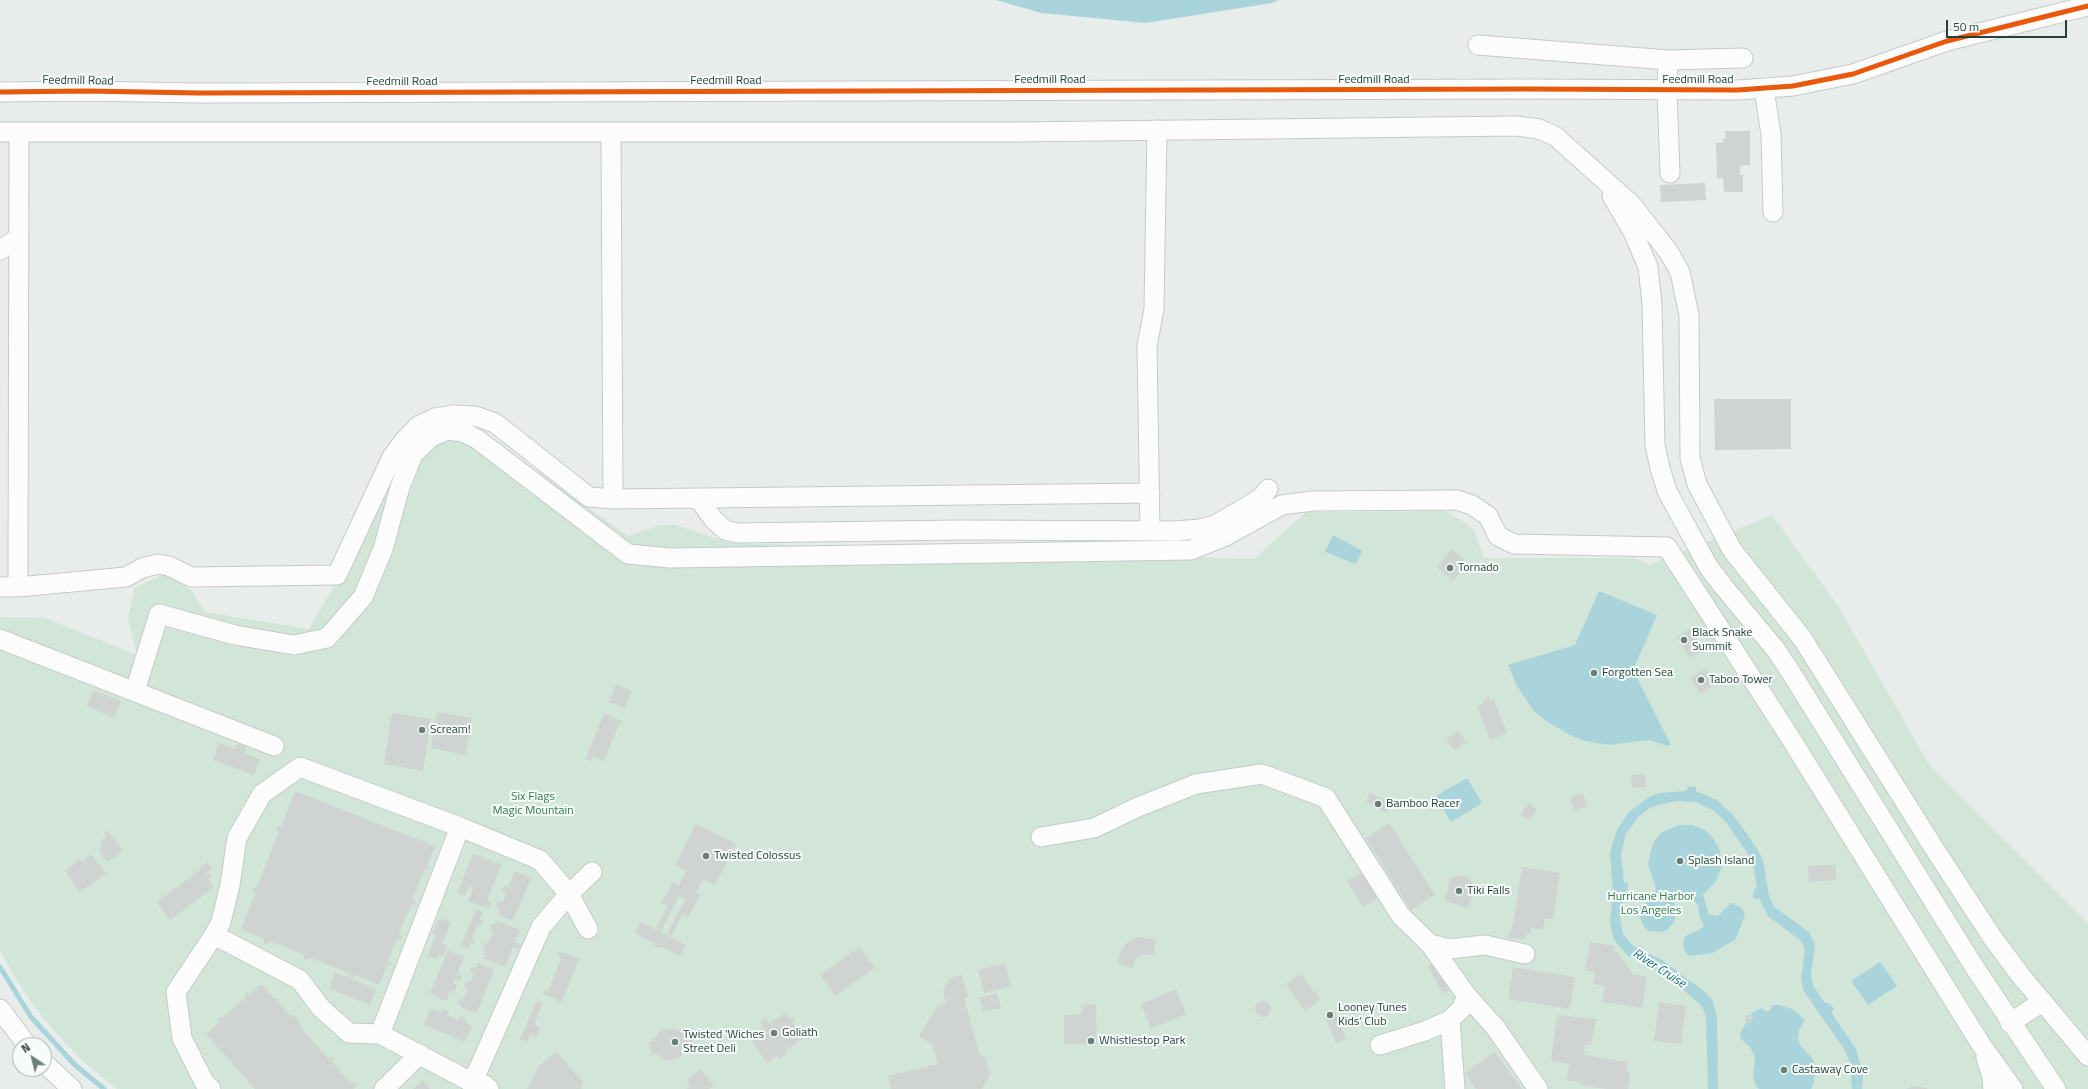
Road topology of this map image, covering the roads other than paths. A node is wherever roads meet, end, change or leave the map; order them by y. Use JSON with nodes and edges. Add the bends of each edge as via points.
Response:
{"nodes":[{"id":1,"x":2088,"y":6,"type":"edge"},
{"id":2,"x":1478,"y":45,"type":"dead end"},
{"id":3,"x":1743,"y":58,"type":"dead end"},
{"id":4,"x":1668,"y":60,"type":"junction"},
{"id":5,"x":1764,"y":89,"type":"junction"},
{"id":6,"x":1667,"y":90,"type":"junction"},
{"id":7,"x":0,"y":92,"type":"edge"},
{"id":8,"x":1157,"y":130,"type":"junction"},
{"id":9,"x":9,"y":132,"type":"edge"},
{"id":10,"x":611,"y":132,"type":"junction"},
{"id":11,"x":1582,"y":160,"type":"junction"},
{"id":12,"x":1670,"y":172,"type":"dead end"},
{"id":13,"x":1773,"y":212,"type":"dead end"},
{"id":14,"x":18,"y":238,"type":"junction"},
{"id":15,"x":0,"y":250,"type":"edge"},
{"id":16,"x":1268,"y":489,"type":"dead end"},
{"id":17,"x":1150,"y":493,"type":"junction"},
{"id":18,"x":698,"y":498,"type":"junction"},
{"id":19,"x":613,"y":499,"type":"junction"},
{"id":20,"x":1150,"y":530,"type":"junction"},
{"id":21,"x":1746,"y":568,"type":"junction"},
{"id":22,"x":1723,"y":586,"type":"junction"},
{"id":23,"x":9,"y":587,"type":"edge"},
{"id":24,"x":0,"y":639,"type":"edge"},
{"id":25,"x":135,"y":691,"type":"junction"},
{"id":26,"x":274,"y":746,"type":"dead end"},
{"id":27,"x":460,"y":827,"type":"junction"},
{"id":28,"x":1041,"y":836,"type":"dead end"},
{"id":29,"x":592,"y":872,"type":"dead end"},
{"id":30,"x":570,"y":894,"type":"junction"},
{"id":31,"x":588,"y":929,"type":"dead end"},
{"id":32,"x":214,"y":935,"type":"junction"},
{"id":33,"x":1430,"y":944,"type":"junction"},
{"id":34,"x":1525,"y":954,"type":"dead end"},
{"id":35,"x":1467,"y":996,"type":"junction"},
{"id":36,"x":2042,"y":1002,"type":"junction"},
{"id":37,"x":0,"y":1009,"type":"edge"},
{"id":38,"x":1450,"y":1020,"type":"junction"},
{"id":39,"x":2010,"y":1023,"type":"junction"},
{"id":40,"x":380,"y":1034,"type":"junction"},
{"id":41,"x":21,"y":1037,"type":"edge"},
{"id":42,"x":1380,"y":1045,"type":"dead end"},
{"id":43,"x":1982,"y":1046,"type":"junction"},
{"id":44,"x":420,"y":1054,"type":"junction"},
{"id":45,"x":2088,"y":1056,"type":"edge"},
{"id":46,"x":52,"y":1070,"type":"edge"},
{"id":47,"x":472,"y":1085,"type":"edge"},
{"id":48,"x":72,"y":1089,"type":"edge"},
{"id":49,"x":211,"y":1089,"type":"edge"},
{"id":50,"x":384,"y":1089,"type":"edge"},
{"id":51,"x":489,"y":1089,"type":"edge"},
{"id":52,"x":1455,"y":1089,"type":"edge"},
{"id":53,"x":1538,"y":1089,"type":"edge"},
{"id":54,"x":1993,"y":1089,"type":"edge"},
{"id":55,"x":2013,"y":1089,"type":"edge"},
{"id":56,"x":2056,"y":1089,"type":"edge"}],
"edges":[{"from":1,"to":5,"type":"street","name":"Feedmill Road","via":[[1947,41],[1853,74]]},
{"from":2,"to":4,"type":"street"},
{"from":3,"to":4,"type":"street"},
{"from":4,"to":6,"type":"street"},
{"from":5,"to":6,"type":"street","name":"Feedmill Road"},
{"from":5,"to":13,"type":"street","via":[[1771,134]]},
{"from":6,"to":7,"type":"street","name":"Feedmill Road"},
{"from":6,"to":12,"type":"street"},
{"from":8,"to":10,"type":"street"},
{"from":8,"to":11,"type":"street","via":[[1517,126],[1539,129],[1555,136]]},
{"from":8,"to":17,"type":"street","via":[[1154,309],[1147,346]]},
{"from":9,"to":10,"type":"street"},
{"from":9,"to":14,"type":"street"},
{"from":10,"to":19,"type":"street"},
{"from":11,"to":21,"type":"street","via":[[1631,204],[1668,251],[1680,272],[1689,315],[1690,458],[1697,484],[1707,505],[1732,550]]},
{"from":11,"to":22,"type":"street","via":[[1612,195],[1645,256],[1652,304],[1653,414],[1655,445],[1660,468],[1667,491],[1708,566]]},
{"from":14,"to":15,"type":"street"},
{"from":14,"to":23,"type":"street"},
{"from":16,"to":20,"type":"street","via":[[1248,506],[1215,525],[1200,529]]},
{"from":17,"to":18,"type":"street"},
{"from":17,"to":20,"type":"street"},
{"from":18,"to":19,"type":"street"},
{"from":18,"to":20,"type":"street","via":[[725,530],[737,533]]},
{"from":19,"to":23,"type":"street","via":[[589,497],[495,423],[475,416],[454,415],[435,418],[418,426],[403,442],[392,458],[337,575],[191,577],[169,566],[158,564],[142,568],[126,577]]},
{"from":21,"to":22,"type":"street"},
{"from":21,"to":36,"type":"street","via":[[1802,638],[1963,893]]},
{"from":22,"to":39,"type":"street","via":[[1776,650],[1790,671]]},
{"from":24,"to":25,"type":"street"},
{"from":25,"to":26,"type":"street"},
{"from":25,"to":43,"type":"street","via":[[159,614],[235,635],[294,646],[327,638],[363,597],[383,549],[400,487],[414,454],[430,438],[448,430],[463,432],[477,439],[628,554],[670,558],[1191,550],[1224,536],[1282,505],[1313,501],[1457,500],[1472,505],[1488,516],[1498,536],[1514,544],[1667,547]]},
{"from":27,"to":30,"type":"street","via":[[540,860]]},
{"from":27,"to":32,"type":"street","via":[[300,767],[262,794],[237,838],[227,900],[221,922]]},
{"from":27,"to":40,"type":"street"},
{"from":28,"to":33,"type":"street","via":[[1094,828],[1196,784],[1262,774],[1326,798],[1402,916]]},
{"from":29,"to":30,"type":"street"},
{"from":30,"to":31,"type":"street"},
{"from":30,"to":47,"type":"street","via":[[540,927]]},
{"from":32,"to":40,"type":"street","via":[[300,980],[320,1008],[349,1033]]},
{"from":32,"to":49,"type":"street","via":[[176,992],[182,1038],[204,1082]]},
{"from":33,"to":34,"type":"street","via":[[1449,949],[1485,944]]},
{"from":33,"to":35,"type":"street"},
{"from":35,"to":38,"type":"street","via":[[1462,1008]]},
{"from":35,"to":53,"type":"street","via":[[1495,1027]]},
{"from":36,"to":39,"type":"street"},
{"from":36,"to":45,"type":"street"},
{"from":37,"to":41,"type":"street"},
{"from":38,"to":42,"type":"street"},
{"from":38,"to":52,"type":"street"},
{"from":39,"to":56,"type":"street"},
{"from":40,"to":44,"type":"street"},
{"from":43,"to":54,"type":"street","via":[[1992,1077]]},
{"from":43,"to":55,"type":"street"},
{"from":44,"to":47,"type":"street"},
{"from":44,"to":50,"type":"street"},
{"from":46,"to":48,"type":"street"},
{"from":47,"to":51,"type":"street","via":[[485,1085]]}]}
